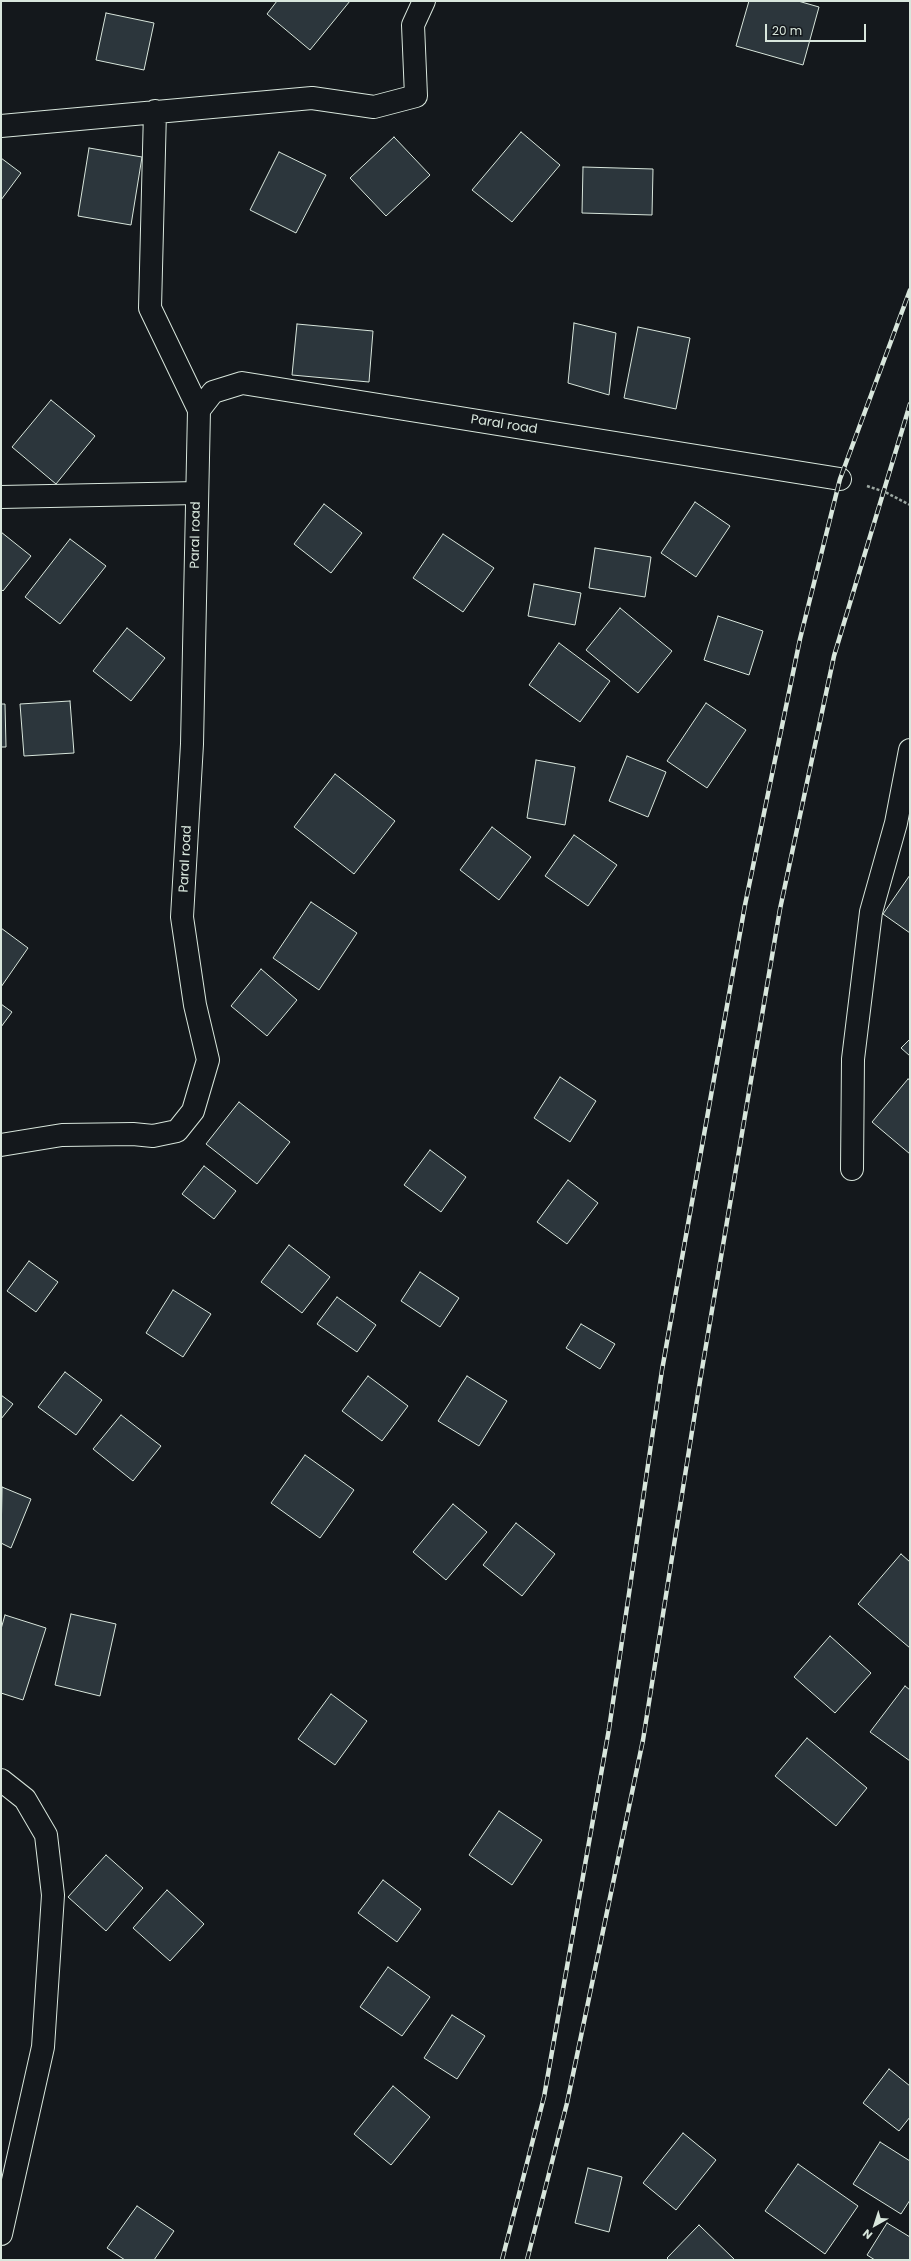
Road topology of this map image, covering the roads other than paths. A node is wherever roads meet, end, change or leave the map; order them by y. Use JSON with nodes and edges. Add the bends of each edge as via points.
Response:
{"nodes":[{"id":1,"x":424,"y":1,"type":"edge"},
{"id":2,"x":155,"y":111,"type":"junction"},
{"id":3,"x":1,"y":126,"type":"edge"},
{"id":4,"x":199,"y":410,"type":"junction"},
{"id":5,"x":840,"y":479,"type":"road end"},
{"id":6,"x":197,"y":493,"type":"junction"},
{"id":7,"x":1,"y":497,"type":"edge"},
{"id":8,"x":910,"y":750,"type":"edge"},
{"id":9,"x":903,"y":827,"type":"edge"},
{"id":10,"x":1,"y":1145,"type":"edge"},
{"id":11,"x":852,"y":1169,"type":"dead end"},
{"id":12,"x":1,"y":1780,"type":"edge"},
{"id":13,"x":1,"y":2234,"type":"edge"}],
"edges":[{"from":1,"to":2,"type":"street","via":[[413,25],[416,96],[374,107],[312,98]]},
{"from":2,"to":3,"type":"street"},
{"from":2,"to":4,"type":"street","via":[[150,308]]},
{"from":4,"to":5,"type":"street","name":"Paral road","via":[[213,392],[242,383]]},
{"from":4,"to":6,"type":"street","name":"Paral road"},
{"from":6,"to":7,"type":"street"},
{"from":6,"to":10,"type":"street","name":"Paral road","via":[[192,744],[182,916],[195,1005],[208,1060],[193,1111],[177,1131],[153,1136],[62,1136]]},
{"from":8,"to":9,"type":"street"},
{"from":9,"to":11,"type":"street","via":[[870,912],[854,1059]]},
{"from":12,"to":13,"type":"street","via":[[25,1799],[46,1835],[53,1894],[43,2047]]}]}
